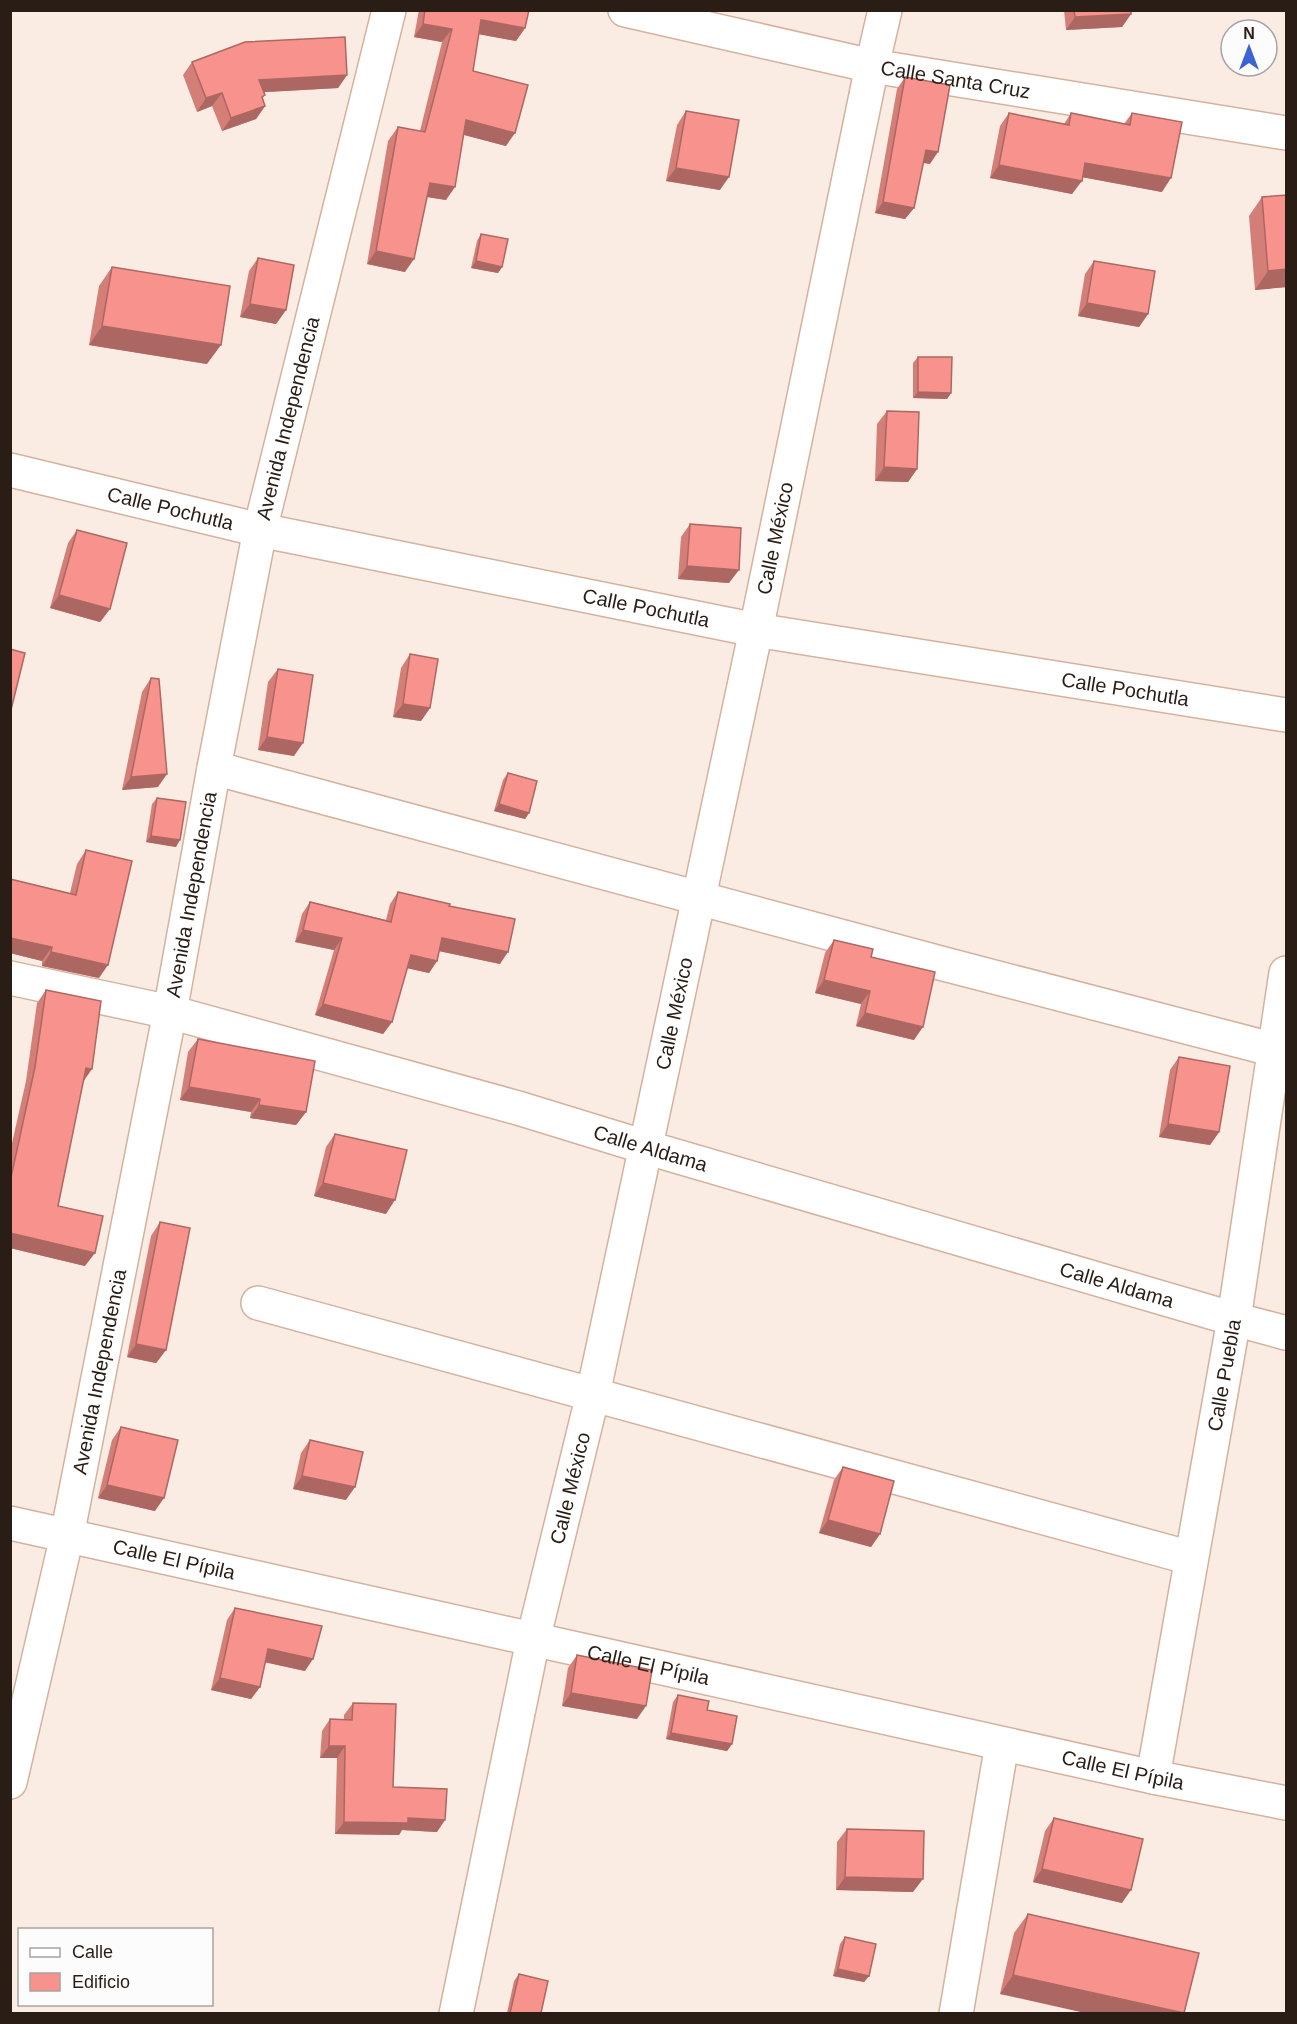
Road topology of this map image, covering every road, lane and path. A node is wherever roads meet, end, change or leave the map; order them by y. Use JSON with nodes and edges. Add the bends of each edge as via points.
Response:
{"nodes":[{"id":1,"x":388,"y":10,"type":"edge"},
{"id":2,"x":625,"y":10,"type":"edge"},
{"id":3,"x":885,"y":10,"type":"edge"},
{"id":4,"x":872,"y":66,"type":"junction"},
{"id":5,"x":1287,"y":133,"type":"edge"},
{"id":6,"x":10,"y":470,"type":"edge"},
{"id":7,"x":260,"y":530,"type":"junction"},
{"id":8,"x":756,"y":630,"type":"junction"},
{"id":9,"x":1287,"y":715,"type":"edge"},
{"id":10,"x":213,"y":768,"type":"junction"},
{"id":11,"x":698,"y":898,"type":"junction"},
{"id":12,"x":1287,"y":973,"type":"edge"},
{"id":13,"x":10,"y":978,"type":"edge"},
{"id":14,"x":170,"y":1012,"type":"junction"},
{"id":15,"x":1275,"y":1050,"type":"junction"},
{"id":16,"x":645,"y":1147,"type":"junction"},
{"id":17,"x":258,"y":1303,"type":"dead end"},
{"id":18,"x":1234,"y":1319,"type":"junction"},
{"id":19,"x":1287,"y":1333,"type":"edge"},
{"id":20,"x":593,"y":1394,"type":"junction"},
{"id":21,"x":10,"y":1523,"type":"edge"},
{"id":22,"x":67,"y":1536,"type":"junction"},
{"id":23,"x":1191,"y":1558,"type":"junction"},
{"id":24,"x":533,"y":1640,"type":"junction"},
{"id":25,"x":1002,"y":1744,"type":"junction"},
{"id":26,"x":1153,"y":1777,"type":"junction"},
{"id":27,"x":10,"y":1782,"type":"edge"},
{"id":28,"x":1287,"y":1803,"type":"edge"},
{"id":29,"x":456,"y":2013,"type":"edge"},
{"id":30,"x":956,"y":2013,"type":"edge"}],
"edges":[{"from":1,"to":7,"type":"street","name":"Avenida Independencia"},
{"from":2,"to":4,"type":"street","name":"Calle Santa Cruz"},
{"from":3,"to":4,"type":"street","name":"Calle México"},
{"from":4,"to":5,"type":"street","name":"Calle Santa Cruz"},
{"from":4,"to":8,"type":"street","name":"Calle México"},
{"from":6,"to":7,"type":"street","name":"Calle Pochutla"},
{"from":7,"to":8,"type":"street","name":"Calle Pochutla"},
{"from":7,"to":10,"type":"street","name":"Avenida Independencia"},
{"from":8,"to":9,"type":"street","name":"Calle Pochutla"},
{"from":8,"to":11,"type":"street","name":"Calle México"},
{"from":10,"to":11,"type":"street"},
{"from":10,"to":14,"type":"street","name":"Avenida Independencia"},
{"from":11,"to":15,"type":"street"},
{"from":11,"to":16,"type":"street","name":"Calle México"},
{"from":12,"to":15,"type":"street","name":"Calle Puebla"},
{"from":13,"to":14,"type":"street","name":"Calle Aldama"},
{"from":14,"to":16,"type":"street","name":"Calle Aldama"},
{"from":14,"to":22,"type":"street","name":"Avenida Independencia"},
{"from":15,"to":18,"type":"street","name":"Calle Puebla"},
{"from":16,"to":18,"type":"street","name":"Calle Aldama"},
{"from":16,"to":20,"type":"street","name":"Calle México"},
{"from":17,"to":20,"type":"street"},
{"from":18,"to":19,"type":"street","name":"Calle Aldama"},
{"from":18,"to":23,"type":"street","name":"Calle Puebla"},
{"from":20,"to":23,"type":"street"},
{"from":20,"to":24,"type":"street","name":"Calle México"},
{"from":21,"to":22,"type":"street","name":"Calle El Pípila"},
{"from":22,"to":24,"type":"street","name":"Calle El Pípila"},
{"from":22,"to":27,"type":"street","name":"Avenida Independencia"},
{"from":23,"to":26,"type":"street","name":"Calle Puebla"},
{"from":24,"to":25,"type":"street","name":"Calle El Pípila"},
{"from":24,"to":29,"type":"street","name":"Calle México"},
{"from":25,"to":26,"type":"street","name":"Calle El Pípila"},
{"from":25,"to":30,"type":"street"},
{"from":26,"to":28,"type":"street","name":"Calle El Pípila"}]}
